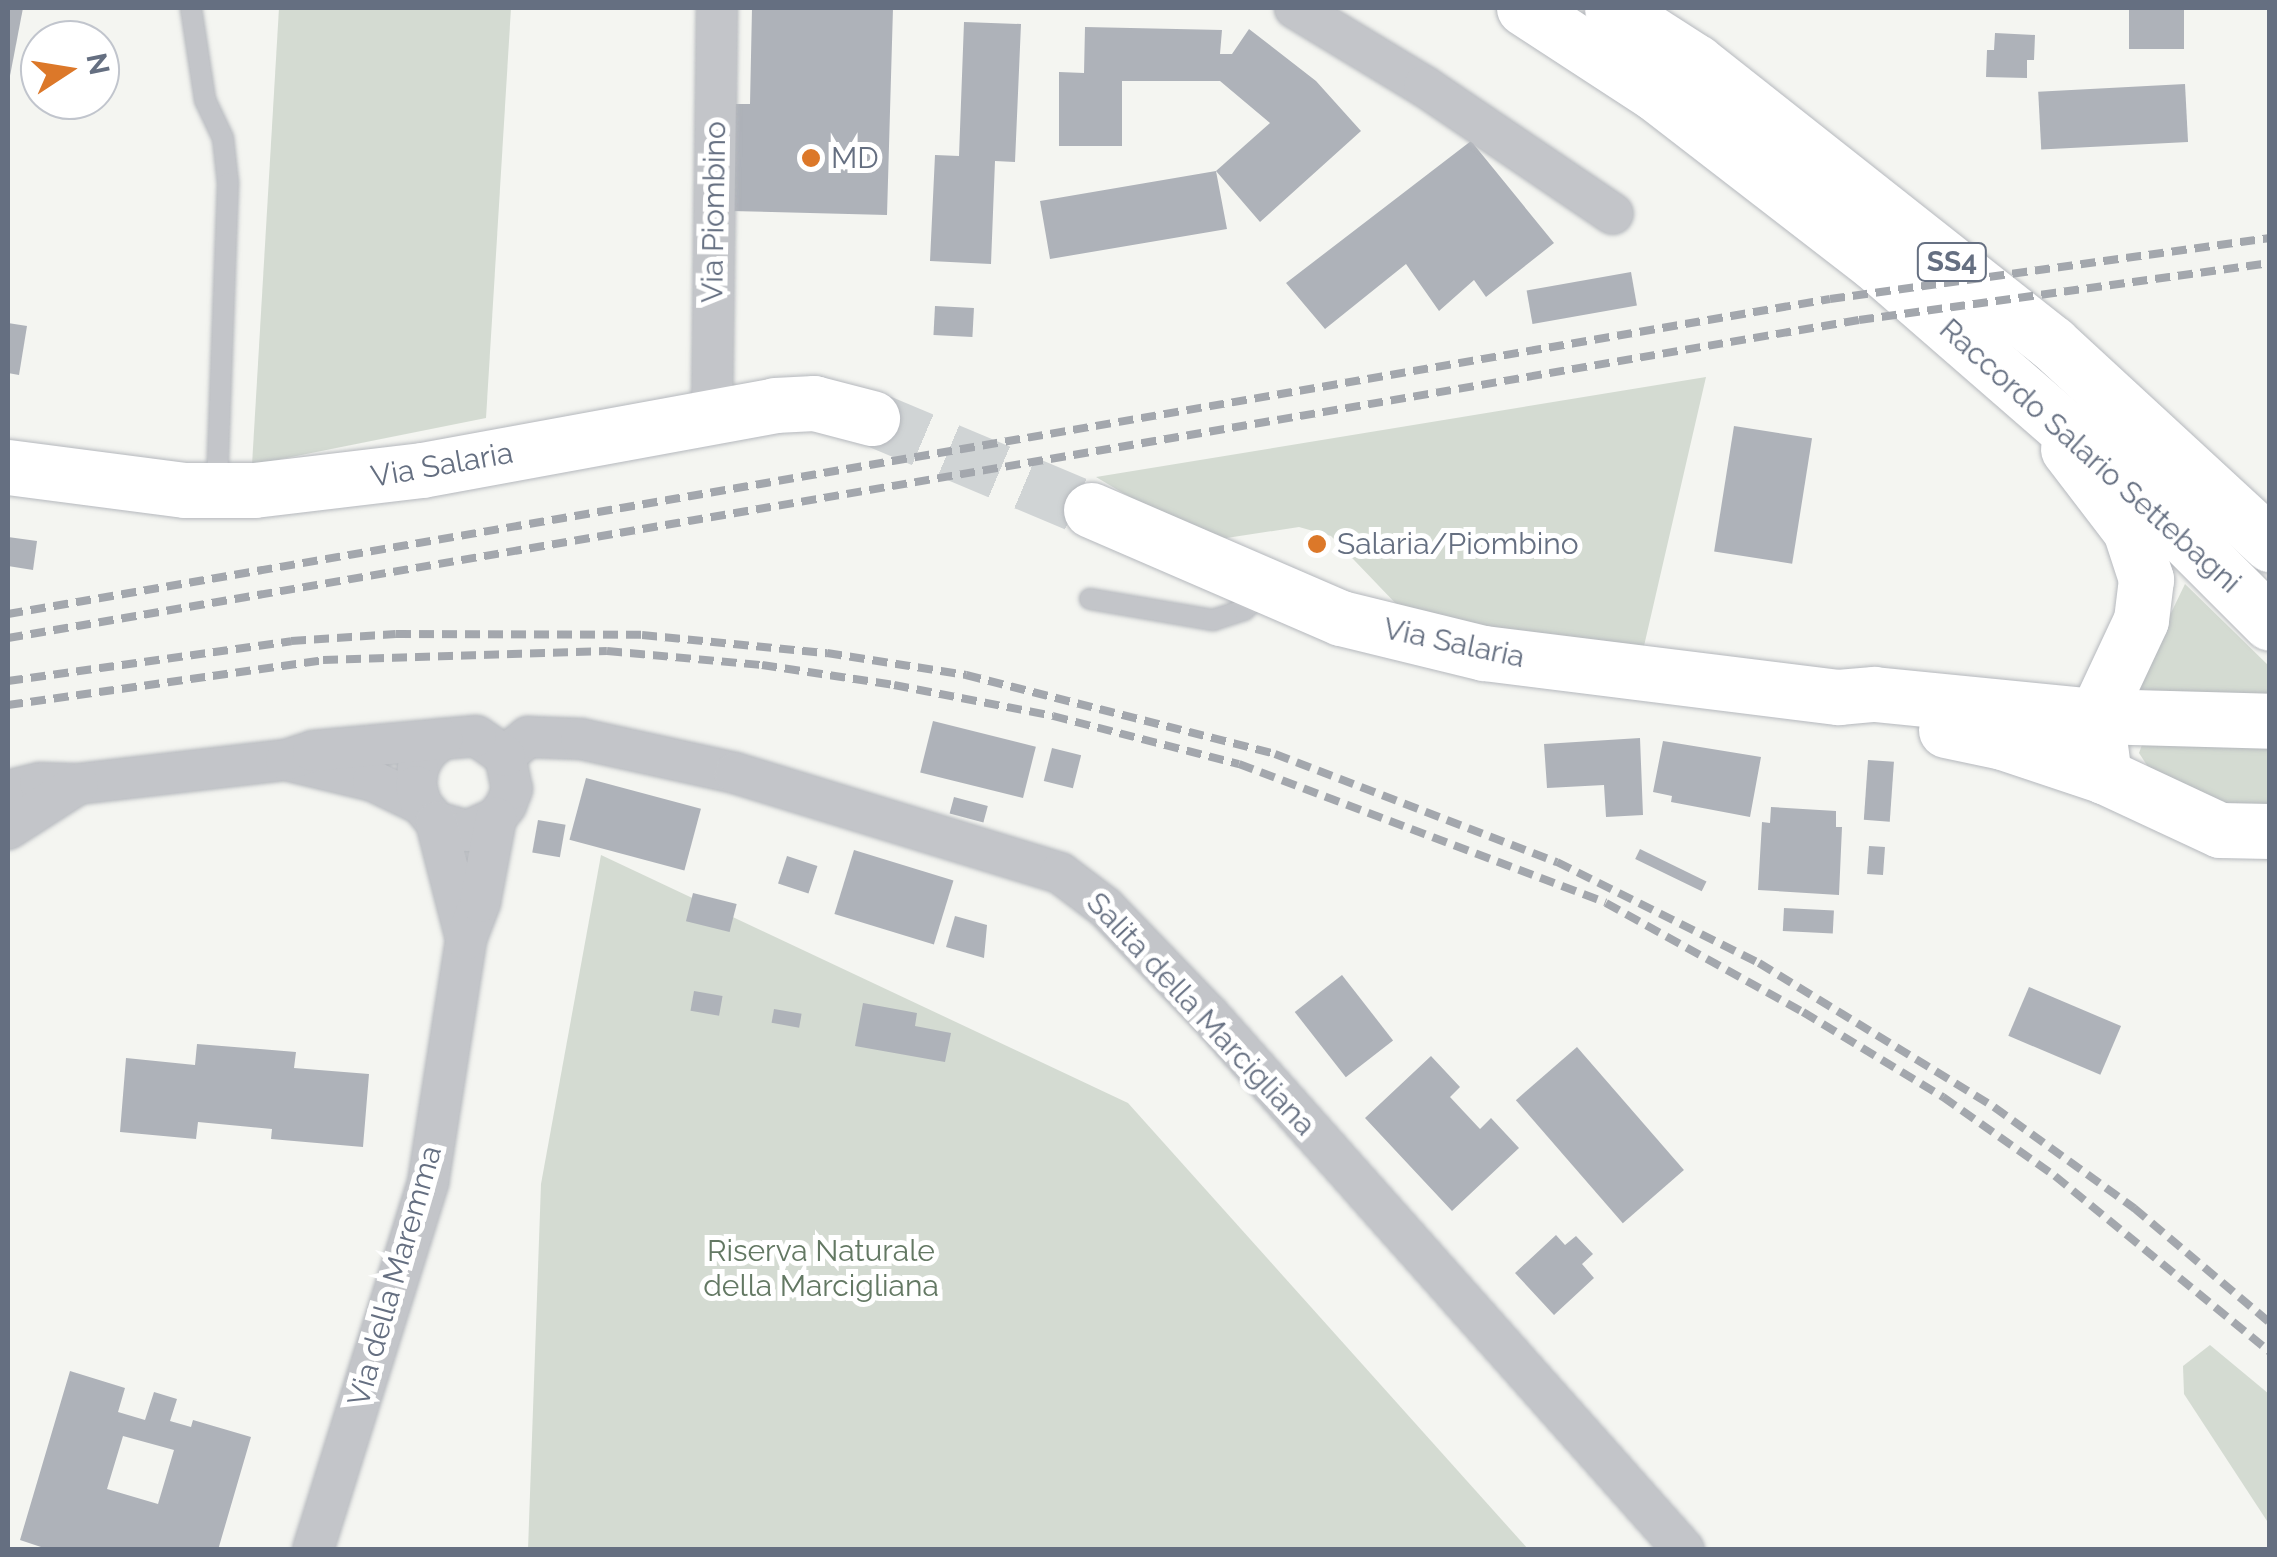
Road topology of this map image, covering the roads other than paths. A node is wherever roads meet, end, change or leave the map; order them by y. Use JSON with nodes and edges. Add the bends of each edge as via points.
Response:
{"nodes":[{"id":1,"x":191,"y":8,"type":"edge"},
{"id":2,"x":716,"y":8,"type":"edge"},
{"id":3,"x":1295,"y":8,"type":"edge"},
{"id":4,"x":1524,"y":8,"type":"edge"},
{"id":5,"x":1624,"y":11,"type":"edge"},
{"id":6,"x":1613,"y":214,"type":"dead end"},
{"id":7,"x":2021,"y":388,"type":"junction"},
{"id":8,"x":712,"y":416,"type":"junction"},
{"id":9,"x":872,"y":418,"type":"tunnel mouth"},
{"id":10,"x":8,"y":467,"type":"edge"},
{"id":11,"x":217,"y":491,"type":"junction"},
{"id":12,"x":1092,"y":510,"type":"tunnel mouth"},
{"id":13,"x":2270,"y":544,"type":"edge"},
{"id":14,"x":1267,"y":588,"type":"junction"},
{"id":15,"x":1090,"y":599,"type":"dead end"},
{"id":16,"x":2270,"y":622,"type":"edge"},
{"id":17,"x":1838,"y":697,"type":"junction"},
{"id":18,"x":2096,"y":716,"type":"junction"},
{"id":19,"x":2270,"y":721,"type":"edge"},
{"id":20,"x":442,"y":739,"type":"junction"},
{"id":21,"x":505,"y":756,"type":"junction"},
{"id":22,"x":286,"y":760,"type":"junction"},
{"id":23,"x":2104,"y":776,"type":"junction"},
{"id":24,"x":78,"y":784,"type":"junction"},
{"id":25,"x":8,"y":791,"type":"edge"},
{"id":26,"x":429,"y":813,"type":"junction"},
{"id":27,"x":496,"y":818,"type":"junction"},
{"id":28,"x":8,"y":829,"type":"edge"},
{"id":29,"x":2245,"y":830,"type":"edge"},
{"id":30,"x":2270,"y":859,"type":"edge"},
{"id":31,"x":466,"y":939,"type":"junction"},
{"id":32,"x":313,"y":1550,"type":"edge"},
{"id":33,"x":1684,"y":1550,"type":"edge"}],
"edges":[{"from":1,"to":11,"type":"lane","via":[[205,100],[223,138],[228,183]]},
{"from":2,"to":8,"type":"street","name":"Via Piombino"},
{"from":3,"to":6,"type":"street"},
{"from":4,"to":7,"type":"street","name":"Raccordo Salario Settebagni","number":"SS4","via":[[1739,155]]},
{"from":5,"to":13,"type":"street","name":"Raccordo Salario Settebagni","number":"SS4","via":[[2052,342]]},
{"from":7,"to":16,"type":"street","name":"Raccordo Salario Settebagni","number":"SS4"},
{"from":7,"to":18,"type":"street","via":[[2130,530],[2144,567],[2141,620]]},
{"from":8,"to":9,"type":"street","name":"Via Salaria","via":[[800,402]]},
{"from":8,"to":11,"type":"street","name":"Via Salaria","via":[[422,470]]},
{"from":10,"to":11,"type":"street","name":"Via Salaria"},
{"from":12,"to":14,"type":"street","name":"Via Salaria"},
{"from":14,"to":15,"type":"lane","via":[[1244,610],[1213,620]]},
{"from":14,"to":17,"type":"street","name":"Via Salaria","via":[[1342,618],[1484,653]]},
{"from":17,"to":18,"type":"street","via":[[1874,694]]},
{"from":17,"to":23,"type":"street","via":[[1872,714],[2002,742]]},
{"from":18,"to":19,"type":"street"},
{"from":18,"to":23,"type":"street"},
{"from":20,"to":21,"type":"street","via":[[476,736]]},
{"from":20,"to":22,"type":"street","via":[[313,751]]},
{"from":20,"to":26,"type":"street","via":[[418,767],[416,786]]},
{"from":21,"to":27,"type":"street","via":[[512,789]]},
{"from":21,"to":33,"type":"street","name":"Salita della Marcigliana","via":[[528,737],[581,739],[735,773],[1060,873],[1105,908],[1210,1015]]},
{"from":22,"to":24,"type":"street"},
{"from":22,"to":26,"type":"street","via":[[372,781]]},
{"from":23,"to":29,"type":"street"},
{"from":24,"to":25,"type":"street"},
{"from":24,"to":28,"type":"street"},
{"from":26,"to":27,"type":"street","via":[[467,831]]},
{"from":26,"to":31,"type":"street","name":"Via della Maremma"},
{"from":27,"to":31,"type":"street","name":"Via della Maremma"},
{"from":29,"to":30,"type":"street"},
{"from":31,"to":32,"type":"street","name":"Via della Maremma","via":[[428,1183]]}]}
